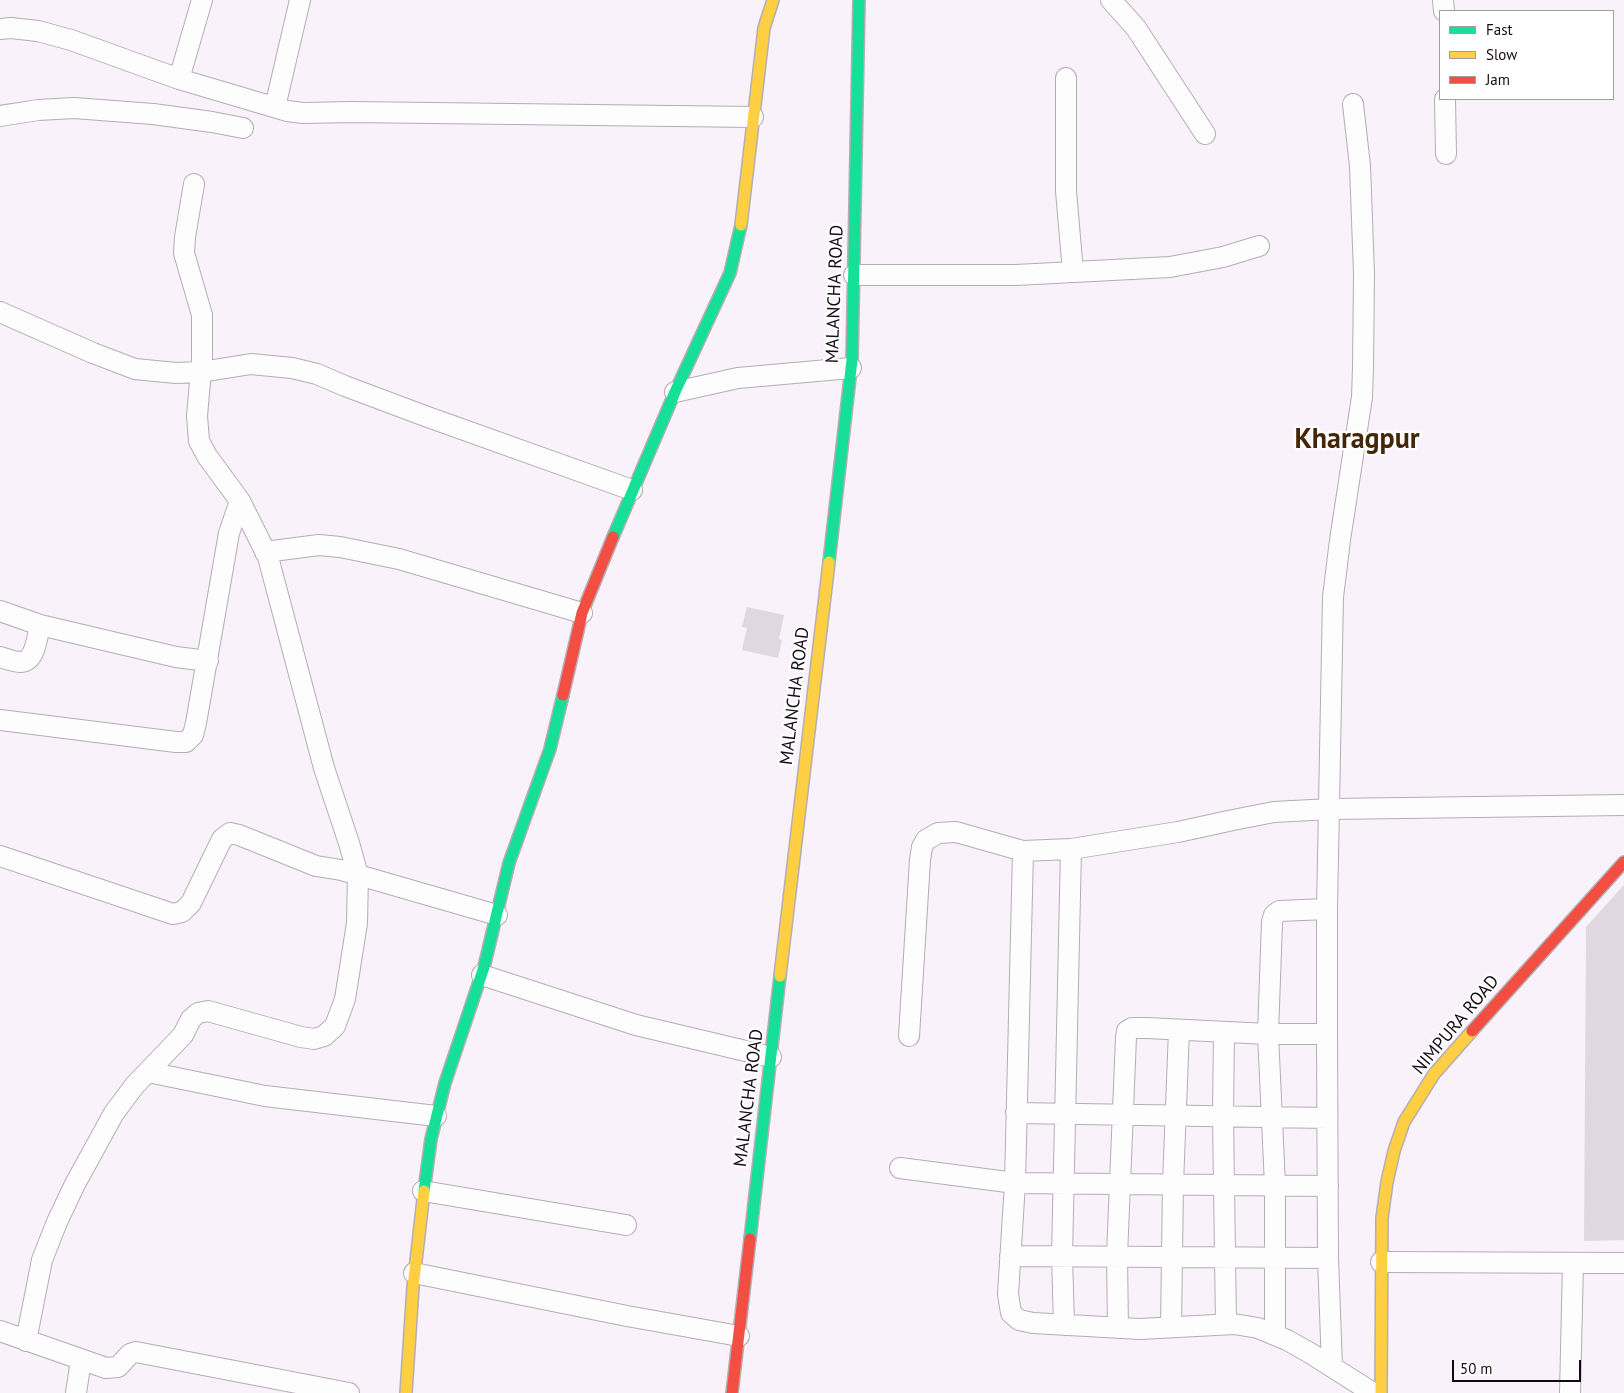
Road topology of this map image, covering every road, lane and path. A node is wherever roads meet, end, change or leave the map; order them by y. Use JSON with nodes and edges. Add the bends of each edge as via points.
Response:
{"nodes":[{"id":1,"x":202,"y":0,"type":"edge"},
{"id":2,"x":300,"y":0,"type":"edge"},
{"id":3,"x":773,"y":0,"type":"edge"},
{"id":4,"x":859,"y":0,"type":"edge"},
{"id":5,"x":1111,"y":0,"type":"edge"},
{"id":6,"x":0,"y":29,"type":"edge"},
{"id":7,"x":1066,"y":78,"type":"dead end"},
{"id":8,"x":179,"y":79,"type":"junction"},
{"id":9,"x":1445,"y":100,"type":"edge"},
{"id":10,"x":1353,"y":104,"type":"dead end"},
{"id":11,"x":275,"y":107,"type":"junction"},
{"id":12,"x":0,"y":116,"type":"edge"},
{"id":13,"x":753,"y":117,"type":"junction"},
{"id":14,"x":243,"y":128,"type":"dead end"},
{"id":15,"x":1205,"y":134,"type":"dead end"},
{"id":16,"x":1446,"y":154,"type":"dead end"},
{"id":17,"x":194,"y":184,"type":"dead end"},
{"id":18,"x":1259,"y":246,"type":"dead end"},
{"id":19,"x":1073,"y":272,"type":"junction"},
{"id":20,"x":854,"y":275,"type":"junction"},
{"id":21,"x":0,"y":312,"type":"edge"},
{"id":22,"x":851,"y":368,"type":"junction"},
{"id":23,"x":201,"y":372,"type":"junction"},
{"id":24,"x":675,"y":392,"type":"junction"},
{"id":25,"x":632,"y":490,"type":"junction"},
{"id":26,"x":240,"y":501,"type":"junction"},
{"id":27,"x":265,"y":552,"type":"junction"},
{"id":28,"x":0,"y":611,"type":"edge"},
{"id":29,"x":582,"y":613,"type":"junction"},
{"id":30,"x":40,"y":624,"type":"junction"},
{"id":31,"x":0,"y":657,"type":"edge"},
{"id":32,"x":208,"y":661,"type":"junction"},
{"id":33,"x":0,"y":720,"type":"edge"},
{"id":34,"x":1624,"y":805,"type":"edge"},
{"id":35,"x":1330,"y":810,"type":"junction"},
{"id":36,"x":1071,"y":849,"type":"junction"},
{"id":37,"x":1022,"y":851,"type":"junction"},
{"id":38,"x":0,"y":856,"type":"edge"},
{"id":39,"x":1624,"y":862,"type":"edge"},
{"id":40,"x":358,"y":875,"type":"junction"},
{"id":41,"x":1327,"y":909,"type":"junction"},
{"id":42,"x":497,"y":915,"type":"junction"},
{"id":43,"x":482,"y":975,"type":"junction"},
{"id":44,"x":1179,"y":1030,"type":"junction"},
{"id":45,"x":1224,"y":1032,"type":"junction"},
{"id":46,"x":1268,"y":1034,"type":"junction"},
{"id":47,"x":1327,"y":1034,"type":"junction"},
{"id":48,"x":909,"y":1036,"type":"dead end"},
{"id":49,"x":771,"y":1057,"type":"junction"},
{"id":50,"x":148,"y":1072,"type":"junction"},
{"id":51,"x":1016,"y":1113,"type":"junction"},
{"id":52,"x":1066,"y":1114,"type":"junction"},
{"id":53,"x":1122,"y":1115,"type":"junction"},
{"id":54,"x":436,"y":1116,"type":"junction"},
{"id":55,"x":1175,"y":1116,"type":"junction"},
{"id":56,"x":1223,"y":1116,"type":"junction"},
{"id":57,"x":1271,"y":1117,"type":"junction"},
{"id":58,"x":1327,"y":1118,"type":"junction"},
{"id":59,"x":900,"y":1168,"type":"dead end"},
{"id":60,"x":1015,"y":1182,"type":"junction"},
{"id":61,"x":1064,"y":1183,"type":"junction"},
{"id":62,"x":1119,"y":1184,"type":"junction"},
{"id":63,"x":1173,"y":1184,"type":"junction"},
{"id":64,"x":1225,"y":1185,"type":"junction"},
{"id":65,"x":1275,"y":1185,"type":"junction"},
{"id":66,"x":1328,"y":1186,"type":"junction"},
{"id":67,"x":423,"y":1191,"type":"junction"},
{"id":68,"x":626,"y":1225,"type":"dead end"},
{"id":69,"x":1010,"y":1256,"type":"junction"},
{"id":70,"x":1062,"y":1256,"type":"junction"},
{"id":71,"x":1117,"y":1256,"type":"junction"},
{"id":72,"x":1171,"y":1257,"type":"junction"},
{"id":73,"x":1225,"y":1257,"type":"junction"},
{"id":74,"x":1275,"y":1258,"type":"junction"},
{"id":75,"x":1328,"y":1258,"type":"junction"},
{"id":76,"x":1381,"y":1262,"type":"junction"},
{"id":77,"x":1573,"y":1263,"type":"junction"},
{"id":78,"x":1624,"y":1264,"type":"edge"},
{"id":79,"x":414,"y":1273,"type":"junction"},
{"id":80,"x":1226,"y":1324,"type":"junction"},
{"id":81,"x":1064,"y":1325,"type":"junction"},
{"id":82,"x":1171,"y":1327,"type":"junction"},
{"id":83,"x":1118,"y":1328,"type":"junction"},
{"id":84,"x":0,"y":1331,"type":"edge"},
{"id":85,"x":1275,"y":1335,"type":"junction"},
{"id":86,"x":739,"y":1336,"type":"junction"},
{"id":87,"x":26,"y":1340,"type":"junction"},
{"id":88,"x":81,"y":1360,"type":"junction"},
{"id":89,"x":1332,"y":1367,"type":"junction"},
{"id":90,"x":76,"y":1393,"type":"edge"},
{"id":91,"x":349,"y":1393,"type":"edge"},
{"id":92,"x":406,"y":1393,"type":"edge"},
{"id":93,"x":732,"y":1393,"type":"edge"},
{"id":94,"x":1373,"y":1393,"type":"edge"},
{"id":95,"x":1381,"y":1393,"type":"edge"},
{"id":96,"x":1570,"y":1393,"type":"edge"}],
"edges":[{"from":1,"to":8,"type":"street"},
{"from":2,"to":11,"type":"street"},
{"from":3,"to":13,"type":"street","via":[[764,28]]},
{"from":4,"to":20,"type":"street","name":"MALANCHA ROAD"},
{"from":5,"to":15,"type":"street","via":[[1136,28]]},
{"from":6,"to":8,"type":"street","via":[[38,31]]},
{"from":7,"to":19,"type":"street","via":[[1066,191]]},
{"from":8,"to":11,"type":"street"},
{"from":9,"to":16,"type":"street"},
{"from":10,"to":35,"type":"street","via":[[1360,166],[1364,264],[1362,387],[1333,597]]},
{"from":11,"to":13,"type":"street","via":[[303,113]]},
{"from":12,"to":14,"type":"street","via":[[74,108],[153,114]]},
{"from":13,"to":24,"type":"street","via":[[740,230],[730,273]]},
{"from":17,"to":23,"type":"street","via":[[184,253],[202,315]]},
{"from":18,"to":19,"type":"street","via":[[1170,267]]},
{"from":19,"to":20,"type":"street"},
{"from":20,"to":22,"type":"street","name":"MALANCHA ROAD"},
{"from":21,"to":23,"type":"street","via":[[136,368],[176,373]]},
{"from":22,"to":24,"type":"street","via":[[738,378]]},
{"from":22,"to":49,"type":"street","name":"MALANCHA ROAD"},
{"from":23,"to":25,"type":"street","via":[[251,364],[317,374]]},
{"from":23,"to":26,"type":"street","via":[[197,416],[199,442]]},
{"from":24,"to":25,"type":"street"},
{"from":25,"to":29,"type":"street"},
{"from":26,"to":27,"type":"street"},
{"from":26,"to":32,"type":"street","via":[[229,533]]},
{"from":27,"to":29,"type":"street","via":[[319,545],[357,550],[399,559]]},
{"from":27,"to":40,"type":"street","via":[[324,768]]},
{"from":28,"to":30,"type":"street"},
{"from":29,"to":42,"type":"street","via":[[550,749],[509,863]]},
{"from":30,"to":31,"type":"street","via":[[29,659],[22,662]]},
{"from":30,"to":32,"type":"street","via":[[176,658]]},
{"from":32,"to":33,"type":"street","via":[[193,735],[186,742]]},
{"from":34,"to":35,"type":"street"},
{"from":35,"to":36,"type":"street","via":[[1274,812]]},
{"from":35,"to":41,"type":"street"},
{"from":36,"to":37,"type":"street"},
{"from":36,"to":52,"type":"street"},
{"from":37,"to":48,"type":"street","via":[[956,832],[938,833],[926,840],[922,847]]},
{"from":37,"to":51,"type":"street"},
{"from":38,"to":40,"type":"street","via":[[173,914],[182,912],[191,903],[222,839],[230,833],[316,866]]},
{"from":39,"to":76,"type":"street","name":"NIMPURA ROAD","via":[[1434,1074],[1404,1122],[1387,1182]]},
{"from":40,"to":42,"type":"street"},
{"from":40,"to":50,"type":"street","via":[[357,923],[345,999],[335,1026],[324,1036],[314,1038],[208,1011],[198,1013],[183,1035]]},
{"from":41,"to":46,"type":"street","via":[[1284,910],[1274,915]]},
{"from":41,"to":47,"type":"street"},
{"from":42,"to":43,"type":"street"},
{"from":43,"to":49,"type":"street","via":[[636,1025]]},
{"from":43,"to":54,"type":"street"},
{"from":44,"to":45,"type":"street"},
{"from":44,"to":53,"type":"street","via":[[1127,1030]]},
{"from":44,"to":55,"type":"street"},
{"from":45,"to":46,"type":"street"},
{"from":45,"to":56,"type":"street"},
{"from":46,"to":47,"type":"street"},
{"from":46,"to":57,"type":"street"},
{"from":47,"to":58,"type":"street"},
{"from":49,"to":86,"type":"street","name":"MALANCHA ROAD"},
{"from":50,"to":54,"type":"street","via":[[265,1096]]},
{"from":50,"to":87,"type":"street","via":[[114,1113],[57,1222],[42,1260]]},
{"from":51,"to":52,"type":"street"},
{"from":51,"to":60,"type":"street"},
{"from":52,"to":53,"type":"street"},
{"from":52,"to":61,"type":"street"},
{"from":53,"to":55,"type":"street"},
{"from":53,"to":62,"type":"street"},
{"from":54,"to":67,"type":"street"},
{"from":55,"to":56,"type":"street"},
{"from":55,"to":63,"type":"street"},
{"from":56,"to":57,"type":"street"},
{"from":56,"to":64,"type":"street"},
{"from":57,"to":58,"type":"street"},
{"from":57,"to":65,"type":"street"},
{"from":58,"to":66,"type":"street"},
{"from":59,"to":60,"type":"street"},
{"from":60,"to":61,"type":"street"},
{"from":60,"to":69,"type":"street"},
{"from":61,"to":62,"type":"street"},
{"from":61,"to":70,"type":"street"},
{"from":62,"to":63,"type":"street"},
{"from":62,"to":71,"type":"street"},
{"from":63,"to":64,"type":"street"},
{"from":63,"to":72,"type":"street"},
{"from":64,"to":65,"type":"street"},
{"from":64,"to":73,"type":"street"},
{"from":65,"to":66,"type":"street"},
{"from":65,"to":74,"type":"street"},
{"from":66,"to":75,"type":"street"},
{"from":67,"to":68,"type":"street"},
{"from":67,"to":79,"type":"street"},
{"from":69,"to":70,"type":"street"},
{"from":69,"to":81,"type":"street","via":[[1008,1294],[1011,1313],[1020,1320],[1033,1323]]},
{"from":70,"to":71,"type":"street"},
{"from":70,"to":81,"type":"street"},
{"from":71,"to":72,"type":"street"},
{"from":71,"to":83,"type":"street"},
{"from":72,"to":73,"type":"street"},
{"from":72,"to":82,"type":"street"},
{"from":73,"to":74,"type":"street"},
{"from":73,"to":80,"type":"street"},
{"from":74,"to":75,"type":"street"},
{"from":74,"to":85,"type":"street"},
{"from":75,"to":89,"type":"street"},
{"from":76,"to":77,"type":"street"},
{"from":76,"to":95,"type":"street","name":"NIMPURA ROAD"},
{"from":77,"to":78,"type":"street"},
{"from":77,"to":96,"type":"street"},
{"from":79,"to":86,"type":"street"},
{"from":79,"to":92,"type":"street"},
{"from":80,"to":82,"type":"street"},
{"from":80,"to":85,"type":"street","via":[[1258,1328]]},
{"from":81,"to":83,"type":"street"},
{"from":82,"to":83,"type":"street"},
{"from":84,"to":87,"type":"street"},
{"from":85,"to":89,"type":"street"},
{"from":86,"to":93,"type":"street","name":"MALANCHA ROAD"},
{"from":87,"to":88,"type":"street"},
{"from":88,"to":90,"type":"street"},
{"from":88,"to":91,"type":"street","via":[[113,1369],[136,1352]]},
{"from":89,"to":94,"type":"street"}]}
